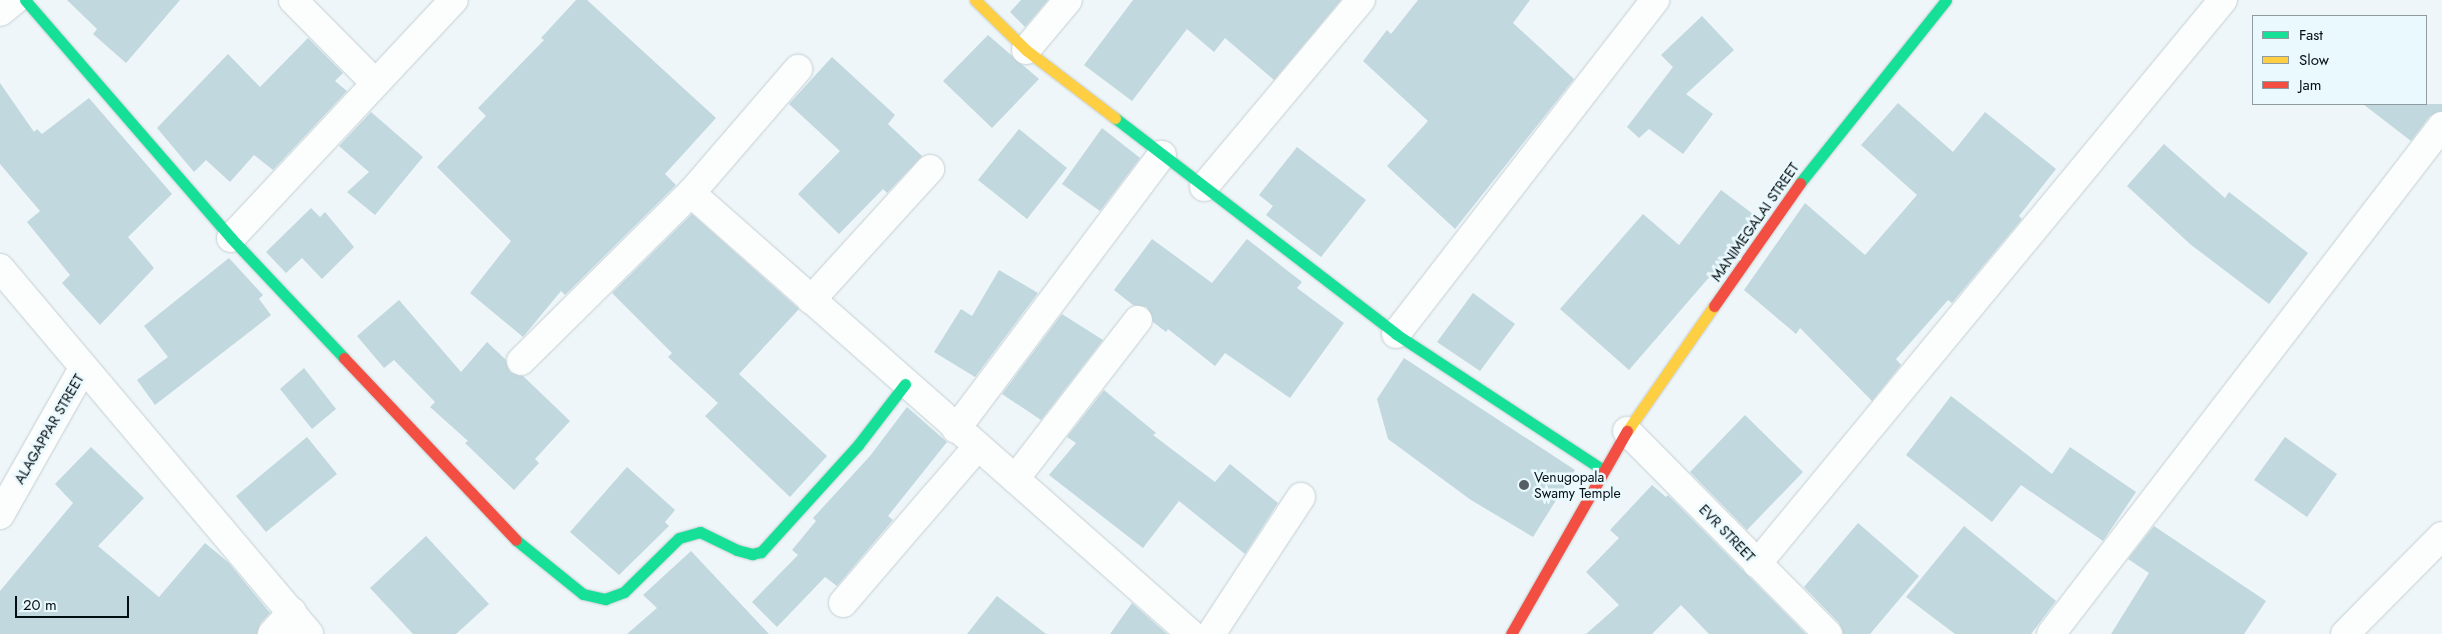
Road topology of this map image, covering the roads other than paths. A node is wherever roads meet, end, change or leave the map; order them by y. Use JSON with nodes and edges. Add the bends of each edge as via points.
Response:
{"nodes":[{"id":1,"x":15,"y":0,"type":"edge"},
{"id":2,"x":25,"y":0,"type":"edge"},
{"id":3,"x":293,"y":0,"type":"edge"},
{"id":4,"x":454,"y":0,"type":"edge"},
{"id":5,"x":975,"y":0,"type":"edge"},
{"id":6,"x":1068,"y":0,"type":"edge"},
{"id":7,"x":1360,"y":0,"type":"edge"},
{"id":8,"x":1655,"y":0,"type":"edge"},
{"id":9,"x":1946,"y":0,"type":"edge"},
{"id":10,"x":2223,"y":0,"type":"edge"},
{"id":11,"x":0,"y":12,"type":"edge"},
{"id":12,"x":1026,"y":50,"type":"junction"},
{"id":13,"x":798,"y":69,"type":"dead end"},
{"id":14,"x":375,"y":83,"type":"junction"},
{"id":15,"x":2442,"y":126,"type":"edge"},
{"id":16,"x":1162,"y":155,"type":"junction"},
{"id":17,"x":930,"y":169,"type":"dead end"},
{"id":18,"x":1204,"y":187,"type":"junction"},
{"id":19,"x":691,"y":193,"type":"junction"},
{"id":20,"x":231,"y":238,"type":"junction"},
{"id":21,"x":0,"y":268,"type":"edge"},
{"id":22,"x":811,"y":300,"type":"junction"},
{"id":23,"x":1138,"y":320,"type":"dead end"},
{"id":24,"x":1396,"y":334,"type":"junction"},
{"id":25,"x":521,"y":361,"type":"dead end"},
{"id":26,"x":83,"y":368,"type":"junction"},
{"id":27,"x":905,"y":384,"type":"junction"},
{"id":28,"x":956,"y":429,"type":"junction"},
{"id":29,"x":1628,"y":431,"type":"junction"},
{"id":30,"x":977,"y":447,"type":"junction"},
{"id":31,"x":1603,"y":470,"type":"junction"},
{"id":32,"x":1015,"y":480,"type":"junction"},
{"id":33,"x":1301,"y":497,"type":"dead end"},
{"id":34,"x":0,"y":515,"type":"edge"},
{"id":35,"x":2442,"y":536,"type":"edge"},
{"id":36,"x":1757,"y":564,"type":"junction"},
{"id":37,"x":844,"y":602,"type":"dead end"},
{"id":38,"x":292,"y":612,"type":"junction"},
{"id":39,"x":272,"y":634,"type":"edge"},
{"id":40,"x":308,"y":634,"type":"edge"},
{"id":41,"x":1190,"y":634,"type":"edge"},
{"id":42,"x":1211,"y":634,"type":"edge"},
{"id":43,"x":1511,"y":634,"type":"edge"},
{"id":44,"x":1828,"y":634,"type":"edge"},
{"id":45,"x":2051,"y":634,"type":"edge"},
{"id":46,"x":2345,"y":634,"type":"edge"}],
"edges":[{"from":1,"to":11,"type":"street"},
{"from":2,"to":20,"type":"street"},
{"from":3,"to":14,"type":"street"},
{"from":4,"to":14,"type":"street"},
{"from":5,"to":12,"type":"street"},
{"from":6,"to":12,"type":"street"},
{"from":7,"to":18,"type":"street"},
{"from":8,"to":24,"type":"street"},
{"from":9,"to":29,"type":"street","name":"MANIMEGALAI STREET","via":[[1817,158]]},
{"from":10,"to":36,"type":"street"},
{"from":12,"to":16,"type":"street"},
{"from":13,"to":19,"type":"street"},
{"from":14,"to":20,"type":"street"},
{"from":15,"to":45,"type":"street"},
{"from":16,"to":18,"type":"street"},
{"from":16,"to":28,"type":"street"},
{"from":17,"to":22,"type":"street"},
{"from":18,"to":24,"type":"street"},
{"from":19,"to":22,"type":"street"},
{"from":19,"to":25,"type":"street"},
{"from":20,"to":27,"type":"street","via":[[511,536],[583,594],[595,598],[605,599],[624,592],[679,538],[700,532],[737,550],[752,554],[761,552],[858,445]]},
{"from":21,"to":26,"type":"street"},
{"from":22,"to":27,"type":"street"},
{"from":23,"to":32,"type":"street"},
{"from":24,"to":31,"type":"street"},
{"from":26,"to":34,"type":"street","name":"ALAGAPPAR STREET"},
{"from":26,"to":38,"type":"street"},
{"from":27,"to":28,"type":"street"},
{"from":28,"to":30,"type":"street"},
{"from":29,"to":31,"type":"street","name":"MANIMEGALAI STREET"},
{"from":29,"to":36,"type":"street","name":"EVR STREET"},
{"from":30,"to":32,"type":"street"},
{"from":30,"to":37,"type":"street"},
{"from":31,"to":43,"type":"street","name":"MANIMEGALAI STREET"},
{"from":32,"to":41,"type":"street"},
{"from":33,"to":42,"type":"street"},
{"from":35,"to":46,"type":"street"},
{"from":36,"to":44,"type":"street","name":"EVR STREET"},
{"from":38,"to":39,"type":"street"},
{"from":38,"to":40,"type":"street"}]}
